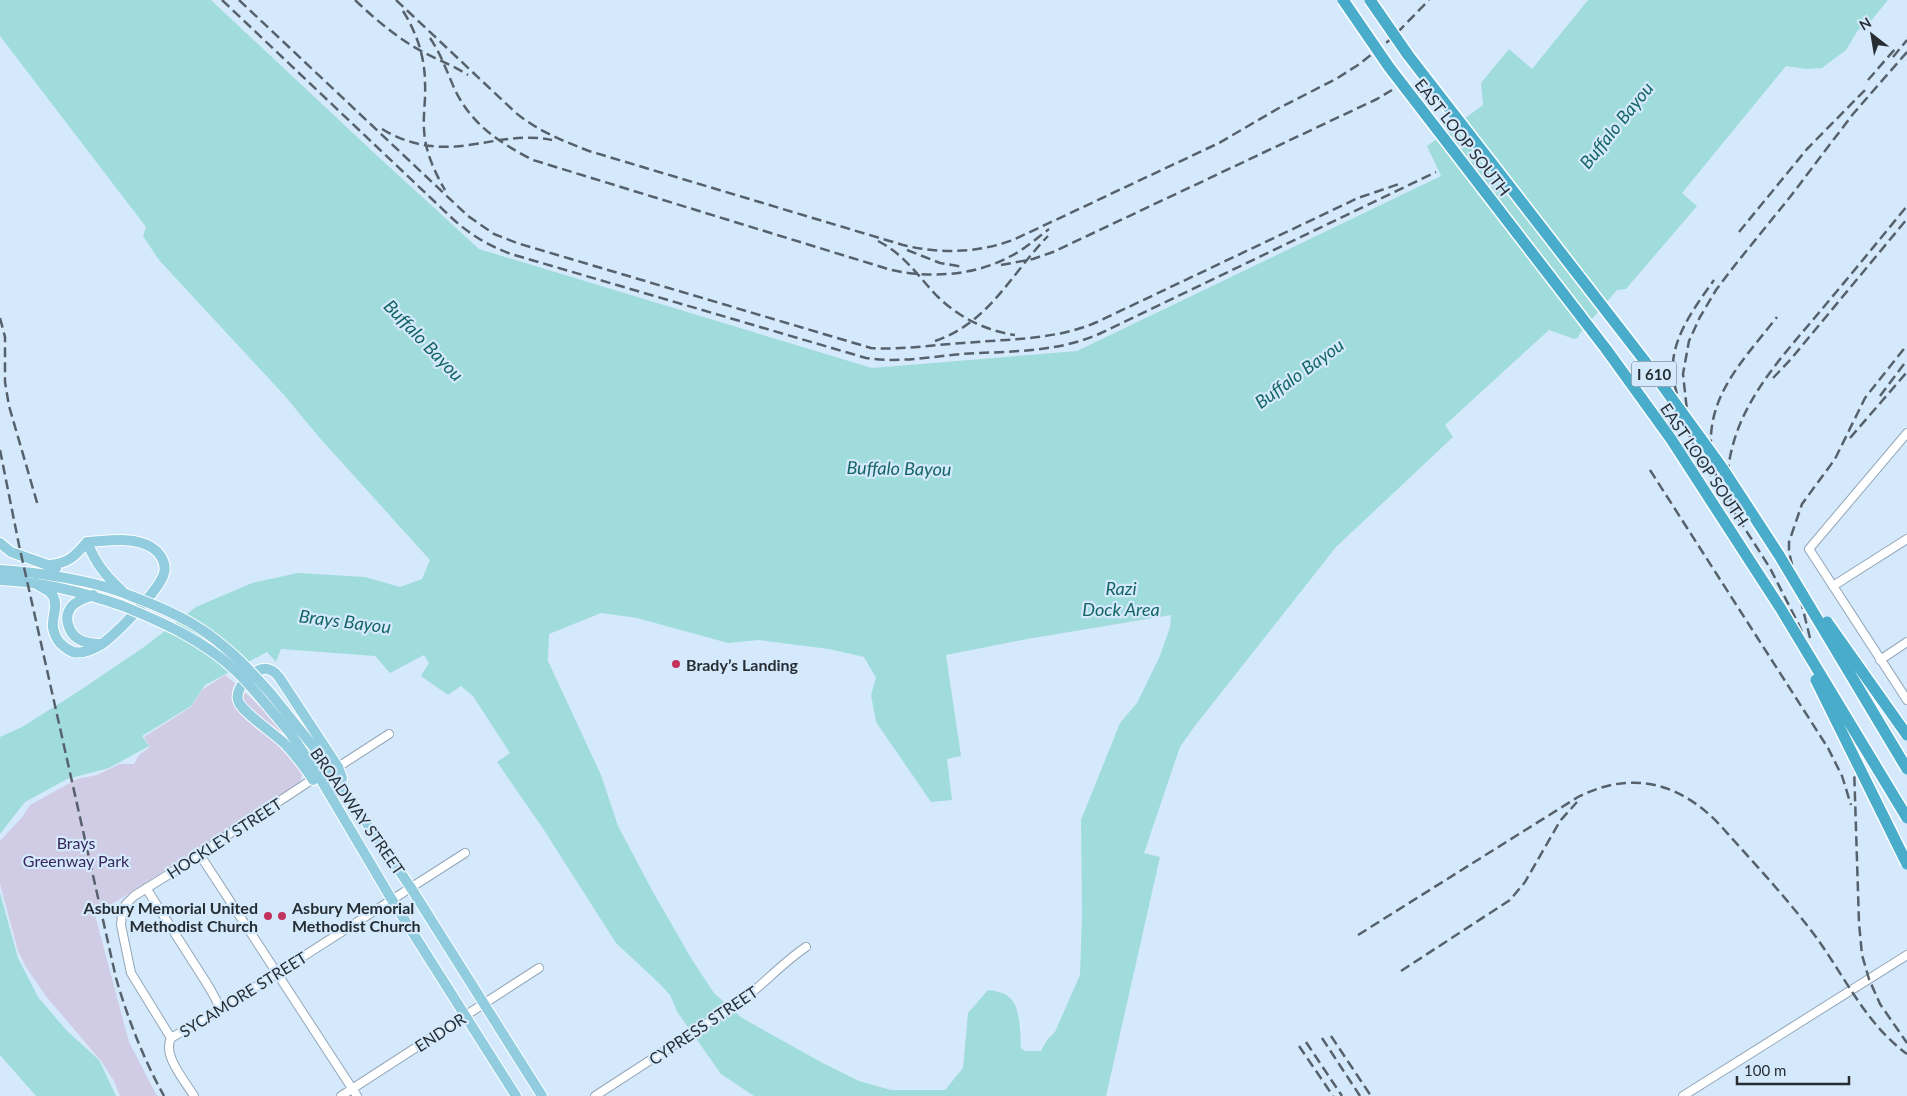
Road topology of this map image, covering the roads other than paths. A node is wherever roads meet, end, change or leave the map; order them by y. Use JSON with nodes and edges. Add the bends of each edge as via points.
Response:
{"nodes":[{"id":1,"x":1343,"y":0,"type":"edge"},
{"id":2,"x":1370,"y":0,"type":"edge"},
{"id":3,"x":1907,"y":433,"type":"edge"},
{"id":4,"x":1907,"y":539,"type":"edge"},
{"id":5,"x":87,"y":542,"type":"junction"},
{"id":6,"x":0,"y":543,"type":"edge"},
{"id":7,"x":1779,"y":555,"type":"junction"},
{"id":8,"x":50,"y":565,"type":"junction"},
{"id":9,"x":0,"y":577,"type":"edge"},
{"id":10,"x":86,"y":582,"type":"junction"},
{"id":11,"x":34,"y":583,"type":"junction"},
{"id":12,"x":1833,"y":586,"type":"junction"},
{"id":13,"x":127,"y":594,"type":"junction"},
{"id":14,"x":93,"y":595,"type":"junction"},
{"id":15,"x":1781,"y":610,"type":"junction"},
{"id":16,"x":1907,"y":642,"type":"edge"},
{"id":17,"x":102,"y":644,"type":"junction"},
{"id":18,"x":1880,"y":660,"type":"junction"},
{"id":19,"x":268,"y":698,"type":"junction"},
{"id":20,"x":1907,"y":700,"type":"edge"},
{"id":21,"x":389,"y":734,"type":"dead end"},
{"id":22,"x":1907,"y":735,"type":"edge"},
{"id":23,"x":338,"y":767,"type":"junction"},
{"id":24,"x":1907,"y":769,"type":"edge"},
{"id":25,"x":313,"y":780,"type":"junction"},
{"id":26,"x":341,"y":787,"type":"junction"},
{"id":27,"x":340,"y":811,"type":"junction"},
{"id":28,"x":1907,"y":818,"type":"edge"},
{"id":29,"x":466,"y":853,"type":"dead end"},
{"id":30,"x":200,"y":855,"type":"junction"},
{"id":31,"x":1907,"y":864,"type":"edge"},
{"id":32,"x":146,"y":888,"type":"junction"},
{"id":33,"x":411,"y":888,"type":"junction"},
{"id":34,"x":392,"y":900,"type":"junction"},
{"id":35,"x":806,"y":947,"type":"dead end"},
{"id":36,"x":1907,"y":954,"type":"edge"},
{"id":37,"x":539,"y":968,"type":"dead end"},
{"id":38,"x":276,"y":973,"type":"junction"},
{"id":39,"x":484,"y":1004,"type":"junction"},
{"id":40,"x":221,"y":1009,"type":"junction"},
{"id":41,"x":465,"y":1016,"type":"junction"},
{"id":42,"x":172,"y":1038,"type":"junction"},
{"id":43,"x":355,"y":1092,"type":"edge"},
{"id":44,"x":194,"y":1096,"type":"edge"},
{"id":45,"x":341,"y":1096,"type":"edge"},
{"id":46,"x":516,"y":1096,"type":"edge"},
{"id":47,"x":542,"y":1096,"type":"edge"},
{"id":48,"x":594,"y":1096,"type":"edge"},
{"id":49,"x":1683,"y":1096,"type":"edge"}],
"edges":[{"from":1,"to":15,"type":"highway","name":"EAST LOOP SOUTH","number":"I 610","bridge":true,"via":[[1389,67],[1666,432]]},
{"from":2,"to":7,"type":"highway","name":"EAST LOOP SOUTH","number":"I 610","bridge":true,"via":[[1408,55],[1680,407]]},
{"from":3,"to":12,"type":"street","via":[[1809,549]]},
{"from":4,"to":12,"type":"street"},
{"from":5,"to":8,"type":"main road","via":[[64,563]]},
{"from":5,"to":13,"type":"main road","via":[[104,574]]},
{"from":5,"to":17,"type":"main road","via":[[133,541],[150,546],[165,564],[164,576],[152,593]]},
{"from":6,"to":8,"type":"main road","via":[[11,552]]},
{"from":7,"to":22,"type":"highway","bridge":true},
{"from":7,"to":24,"type":"highway","name":"EAST LOOP SOUTH","number":"I 610","bridge":true},
{"from":8,"to":10,"type":"main road"},
{"from":9,"to":10,"type":"main road","via":[[37,574]]},
{"from":9,"to":11,"type":"main road","name":"BROADWAY STREET"},
{"from":10,"to":13,"type":"main road"},
{"from":11,"to":14,"type":"main road","name":"BROADWAY STREET"},
{"from":11,"to":17,"type":"main road","via":[[54,597],[51,625],[63,646],[73,652],[82,652]]},
{"from":12,"to":18,"type":"street"},
{"from":13,"to":19,"type":"main road","name":"BROADWAY STREET","bridge":true,"via":[[179,616],[220,642],[250,669]]},
{"from":14,"to":17,"type":"main road","via":[[74,604],[68,611],[67,620],[70,632],[78,640]]},
{"from":14,"to":19,"type":"main road","name":"BROADWAY STREET","bridge":true,"via":[[168,624],[206,647]]},
{"from":15,"to":28,"type":"highway","name":"EAST LOOP SOUTH","number":"I 610","bridge":true},
{"from":15,"to":31,"type":"highway","bridge":true},
{"from":16,"to":18,"type":"street"},
{"from":18,"to":20,"type":"street"},
{"from":19,"to":26,"type":"main road","name":"BROADWAY STREET","via":[[298,726]]},
{"from":19,"to":27,"type":"main road","name":"BROADWAY STREET"},
{"from":21,"to":23,"type":"street"},
{"from":23,"to":25,"type":"main road","via":[[279,677],[274,671],[258,671],[240,688],[238,701],[284,743]]},
{"from":23,"to":26,"type":"main road"},
{"from":25,"to":27,"type":"main road"},
{"from":25,"to":30,"type":"street","name":"HOCKLEY STREET"},
{"from":26,"to":33,"type":"main road","name":"BROADWAY STREET"},
{"from":27,"to":34,"type":"main road","name":"BROADWAY STREET"},
{"from":29,"to":33,"type":"street","name":"SYCAMORE STREET"},
{"from":30,"to":32,"type":"street","name":"HOCKLEY STREET"},
{"from":30,"to":38,"type":"street"},
{"from":32,"to":40,"type":"street"},
{"from":32,"to":42,"type":"street","name":"HOCKLEY STREET","via":[[126,904],[121,925],[130,973]]},
{"from":33,"to":34,"type":"street","name":"SYCAMORE STREET"},
{"from":33,"to":39,"type":"main road","name":"BROADWAY STREET"},
{"from":34,"to":38,"type":"street","name":"SYCAMORE STREET"},
{"from":34,"to":41,"type":"main road","name":"BROADWAY STREET"},
{"from":35,"to":48,"type":"street","name":"CYPRESS STREET","via":[[740,1002]]},
{"from":36,"to":49,"type":"street"},
{"from":37,"to":39,"type":"street","name":"ENDOR"},
{"from":38,"to":40,"type":"street","name":"SYCAMORE STREET"},
{"from":38,"to":43,"type":"street"},
{"from":39,"to":41,"type":"street","name":"ENDOR"},
{"from":39,"to":47,"type":"main road","name":"BROADWAY STREET"},
{"from":40,"to":42,"type":"street","name":"SYCAMORE STREET"},
{"from":41,"to":43,"type":"street","name":"ENDOR"},
{"from":41,"to":46,"type":"main road","name":"BROADWAY STREET"},
{"from":42,"to":44,"type":"street","via":[[168,1048],[170,1057]]},
{"from":43,"to":45,"type":"street","name":"ENDOR"}]}
